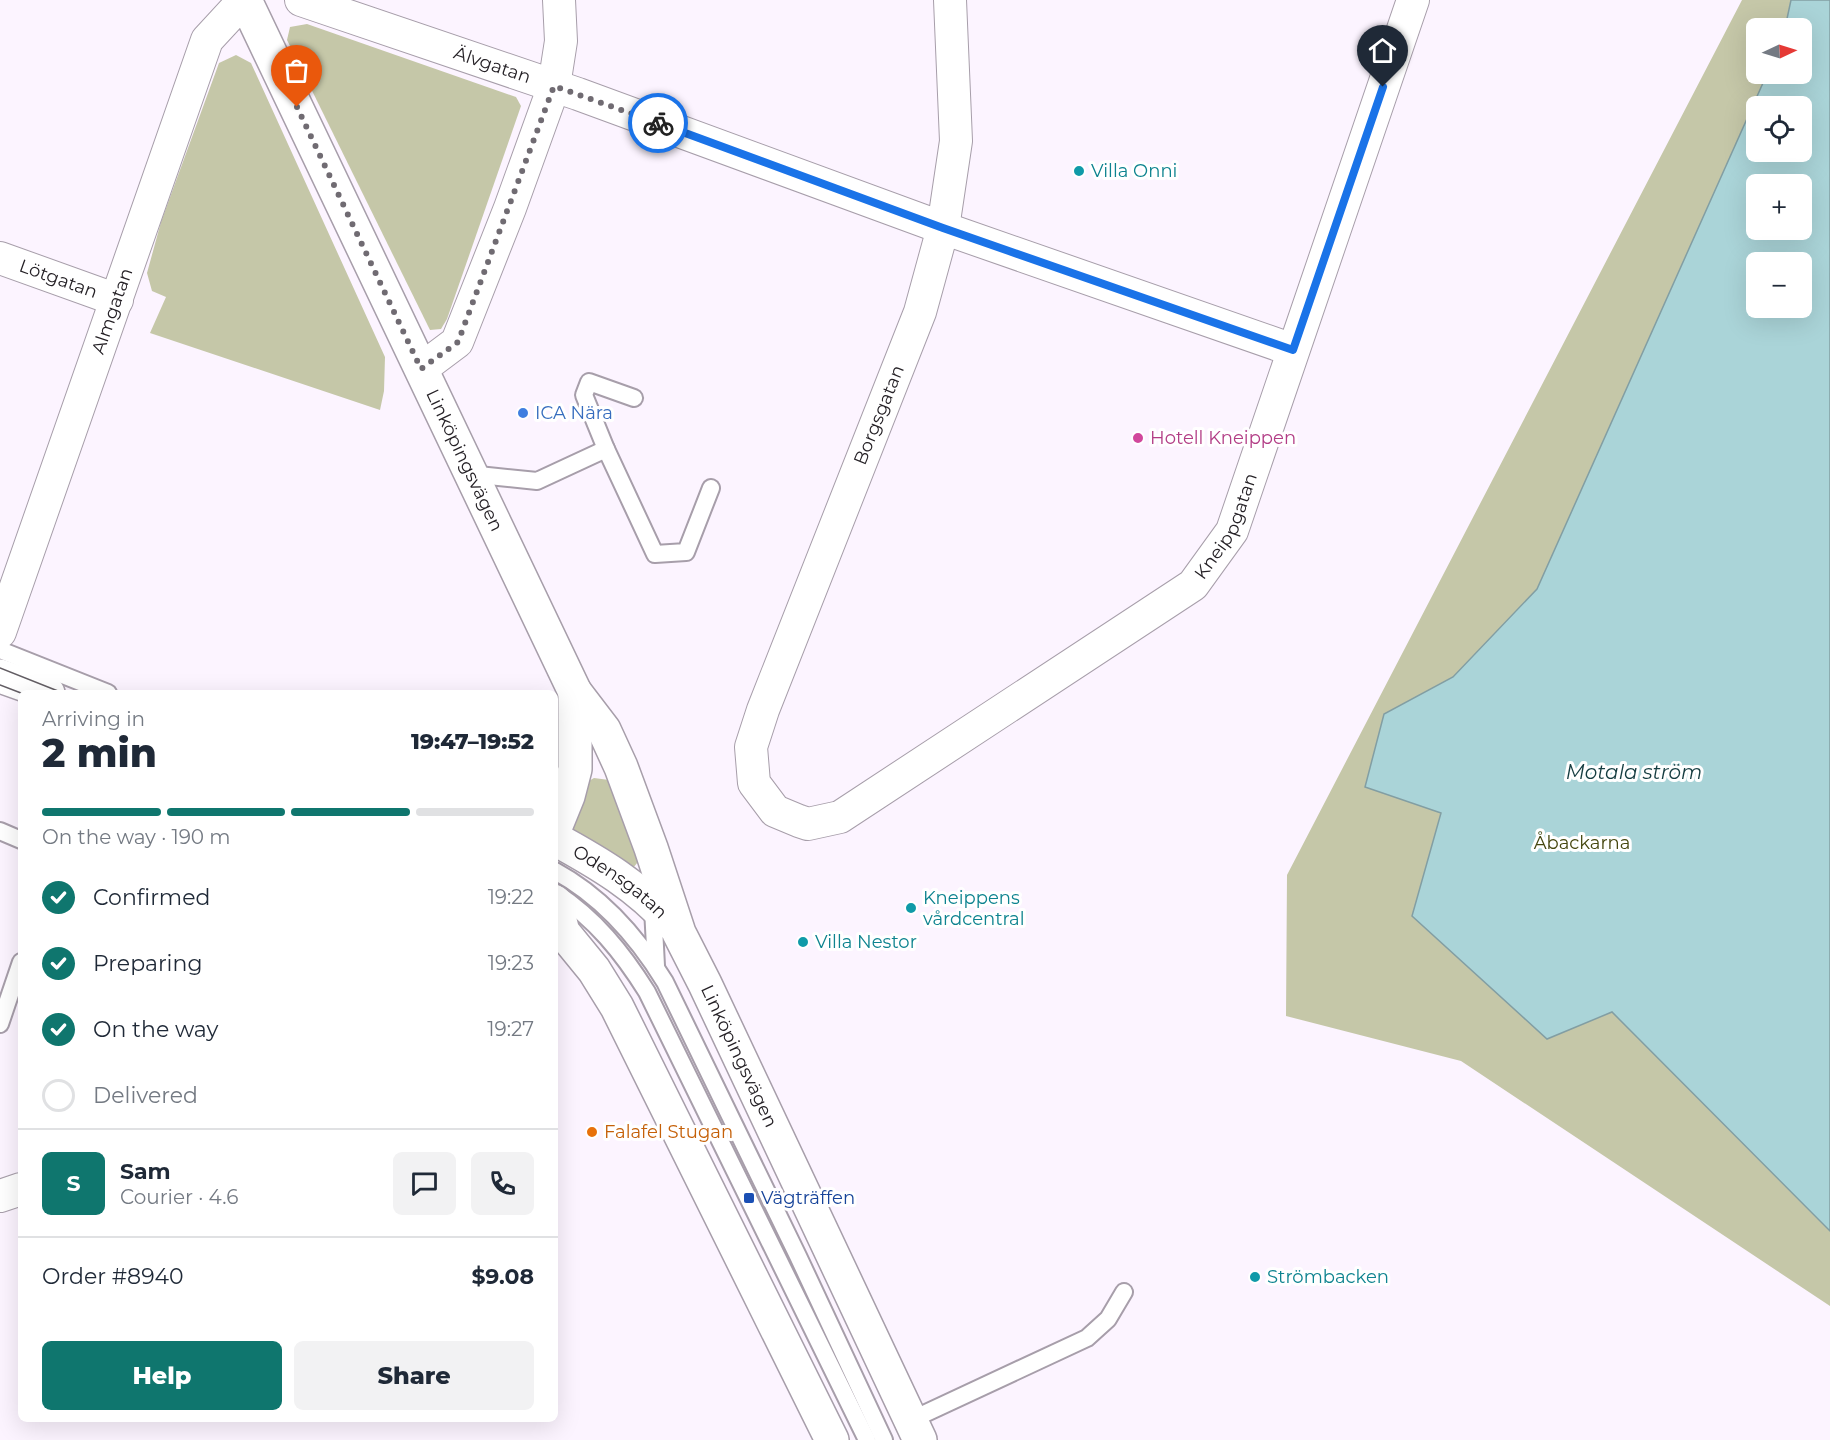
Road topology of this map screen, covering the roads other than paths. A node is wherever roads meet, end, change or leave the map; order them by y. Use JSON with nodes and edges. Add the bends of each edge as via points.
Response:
{"nodes":[{"id":1,"x":244,"y":0,"type":"edge"},
{"id":2,"x":301,"y":0,"type":"edge"},
{"id":3,"x":559,"y":0,"type":"edge"},
{"id":4,"x":950,"y":0,"type":"edge"},
{"id":5,"x":1413,"y":0,"type":"edge"},
{"id":6,"x":554,"y":86,"type":"junction"},
{"id":7,"x":943,"y":228,"type":"junction"},
{"id":8,"x":0,"y":258,"type":"edge"},
{"id":9,"x":117,"y":300,"type":"junction"},
{"id":10,"x":1293,"y":350,"type":"junction"},
{"id":11,"x":421,"y":369,"type":"junction"},
{"id":12,"x":634,"y":398,"type":"dead end"},
{"id":13,"x":606,"y":449,"type":"junction"},
{"id":14,"x":468,"y":474,"type":"junction"},
{"id":15,"x":711,"y":488,"type":"dead end"},
{"id":16,"x":0,"y":632,"type":"edge"},
{"id":17,"x":0,"y":650,"type":"edge"},
{"id":18,"x":0,"y":676,"type":"edge"},
{"id":19,"x":40,"y":690,"type":"edge"},
{"id":20,"x":100,"y":690,"type":"edge"},
{"id":21,"x":575,"y":692,"type":"junction"},
{"id":22,"x":775,"y":811,"type":"joint"},
{"id":23,"x":558,"y":821,"type":"edge"},
{"id":24,"x":0,"y":831,"type":"edge"},
{"id":25,"x":18,"y":839,"type":"edge"},
{"id":26,"x":558,"y":841,"type":"edge"},
{"id":27,"x":651,"y":848,"type":"junction"},
{"id":28,"x":558,"y":873,"type":"edge"},
{"id":29,"x":558,"y":895,"type":"edge"},
{"id":30,"x":653,"y":903,"type":"junction"},
{"id":31,"x":558,"y":920,"type":"edge"},
{"id":32,"x":679,"y":933,"type":"junction"},
{"id":33,"x":656,"y":967,"type":"junction"},
{"id":34,"x":18,"y":971,"type":"edge"},
{"id":35,"x":0,"y":1024,"type":"edge"},
{"id":36,"x":18,"y":1190,"type":"edge"},
{"id":37,"x":0,"y":1196,"type":"edge"},
{"id":38,"x":1124,"y":1292,"type":"dead end"},
{"id":39,"x":916,"y":1430,"type":"edge"},
{"id":40,"x":832,"y":1440,"type":"edge"},
{"id":41,"x":867,"y":1440,"type":"edge"},
{"id":42,"x":884,"y":1440,"type":"edge"}],
"edges":[{"from":1,"to":9,"type":"street","name":"Almgatan","via":[[207,40]]},
{"from":1,"to":11,"type":"street","name":"Linköpingsvägen"},
{"from":2,"to":6,"type":"street","name":"Älvgatan"},
{"from":3,"to":6,"type":"street","via":[[561,41]]},
{"from":4,"to":7,"type":"street","name":"Borgsgatan","via":[[956,141]]},
{"from":5,"to":10,"type":"street","name":"Kneippgatan"},
{"from":6,"to":7,"type":"street","name":"Älvgatan"},
{"from":6,"to":11,"type":"street","via":[[458,342]]},
{"from":7,"to":10,"type":"street","name":"Älvgatan"},
{"from":7,"to":22,"type":"street","name":"Borgsgatan","via":[[920,312],[751,747],[754,783]]},
{"from":8,"to":9,"type":"street","name":"Lötgatan"},
{"from":9,"to":16,"type":"street","name":"Almgatan"},
{"from":10,"to":22,"type":"street","name":"Kneippgatan","via":[[1232,531],[1193,585],[840,817],[808,824]]},
{"from":11,"to":14,"type":"street","name":"Linköpingsvägen"},
{"from":12,"to":13,"type":"lane","via":[[589,382],[584,395]]},
{"from":13,"to":14,"type":"lane","via":[[537,481]]},
{"from":13,"to":15,"type":"lane","via":[[656,554],[686,552]]},
{"from":14,"to":21,"type":"street","name":"Linköpingsvägen"},
{"from":17,"to":20,"type":"lane"},
{"from":18,"to":19,"type":"street"},
{"from":21,"to":23,"type":"street","name":"Linköpingsvägen","via":[[575,769]]},
{"from":21,"to":27,"type":"street","name":"Linköpingsvägen","via":[[604,730],[632,792]]},
{"from":24,"to":25,"type":"lane"},
{"from":26,"to":30,"type":"street","name":"Odensgatan","via":[[607,867]]},
{"from":27,"to":30,"type":"lane"},
{"from":27,"to":32,"type":"street","name":"Linköpingsvägen"},
{"from":28,"to":33,"type":"lane","via":[[617,919]]},
{"from":29,"to":41,"type":"lane","via":[[601,929],[647,993]]},
{"from":30,"to":32,"type":"street","name":"Odensgatan"},
{"from":30,"to":33,"type":"lane"},
{"from":31,"to":40,"type":"street","via":[[617,1007]]},
{"from":32,"to":39,"type":"street","name":"Linköpingsvägen"},
{"from":33,"to":42,"type":"lane"},
{"from":34,"to":35,"type":"lane"},
{"from":36,"to":37,"type":"street"},
{"from":38,"to":39,"type":"lane","name":"Linköpingsvägen","via":[[1108,1319],[1087,1338]]}]}
